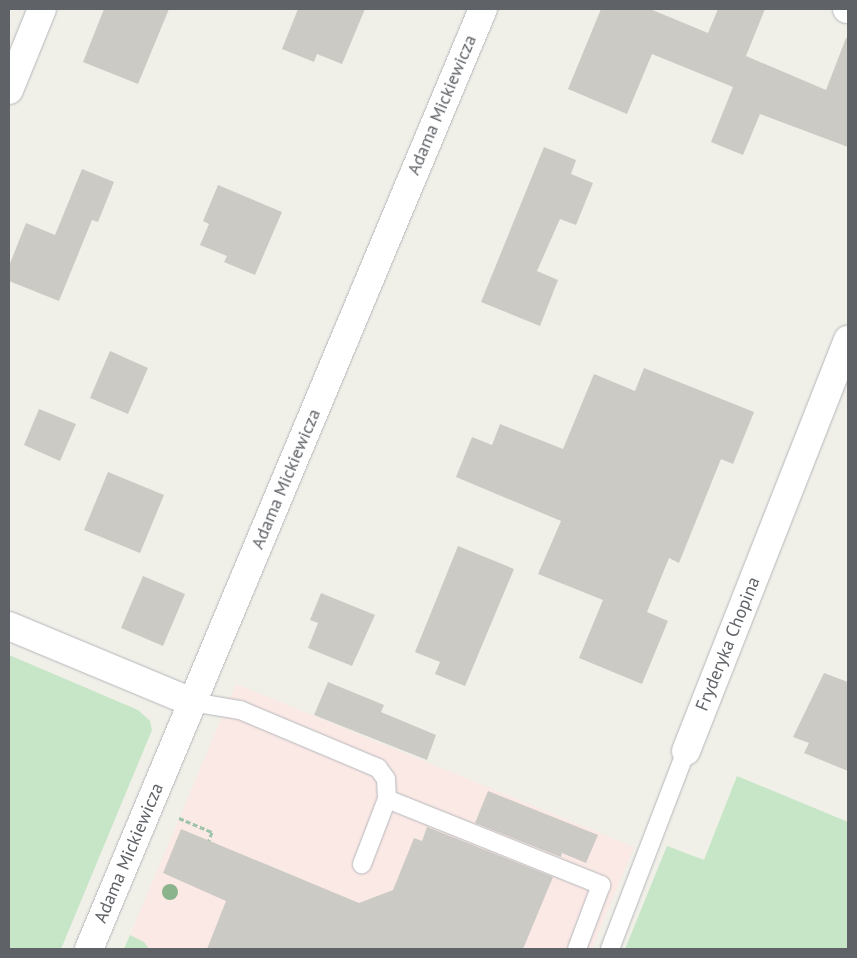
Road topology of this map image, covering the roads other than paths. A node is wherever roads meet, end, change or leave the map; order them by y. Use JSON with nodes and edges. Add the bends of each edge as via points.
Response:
{"nodes":[{"id":1,"x":42,"y":9,"type":"edge"},
{"id":2,"x":483,"y":9,"type":"edge"},
{"id":3,"x":9,"y":90,"type":"edge"},
{"id":4,"x":848,"y":340,"type":"edge"},
{"id":5,"x":9,"y":626,"type":"edge"},
{"id":6,"x":192,"y":702,"type":"junction"},
{"id":7,"x":686,"y":751,"type":"joint"},
{"id":8,"x":386,"y":799,"type":"junction"},
{"id":9,"x":362,"y":864,"type":"dead end"},
{"id":10,"x":89,"y":949,"type":"edge"},
{"id":11,"x":576,"y":949,"type":"edge"},
{"id":12,"x":610,"y":949,"type":"edge"}],
"edges":[{"from":1,"to":3,"type":"street"},
{"from":2,"to":6,"type":"street","name":"Adama Mickiewicza"},
{"from":4,"to":7,"type":"street","name":"Fryderyka Chopina"},
{"from":5,"to":6,"type":"street"},
{"from":6,"to":8,"type":"lane","via":[[240,710],[373,764],[384,773]]},
{"from":6,"to":10,"type":"street","name":"Adama Mickiewicza"},
{"from":7,"to":12,"type":"lane","name":"Fryderyka Chopina"},
{"from":8,"to":9,"type":"lane"},
{"from":8,"to":11,"type":"lane","via":[[601,885]]}]}
